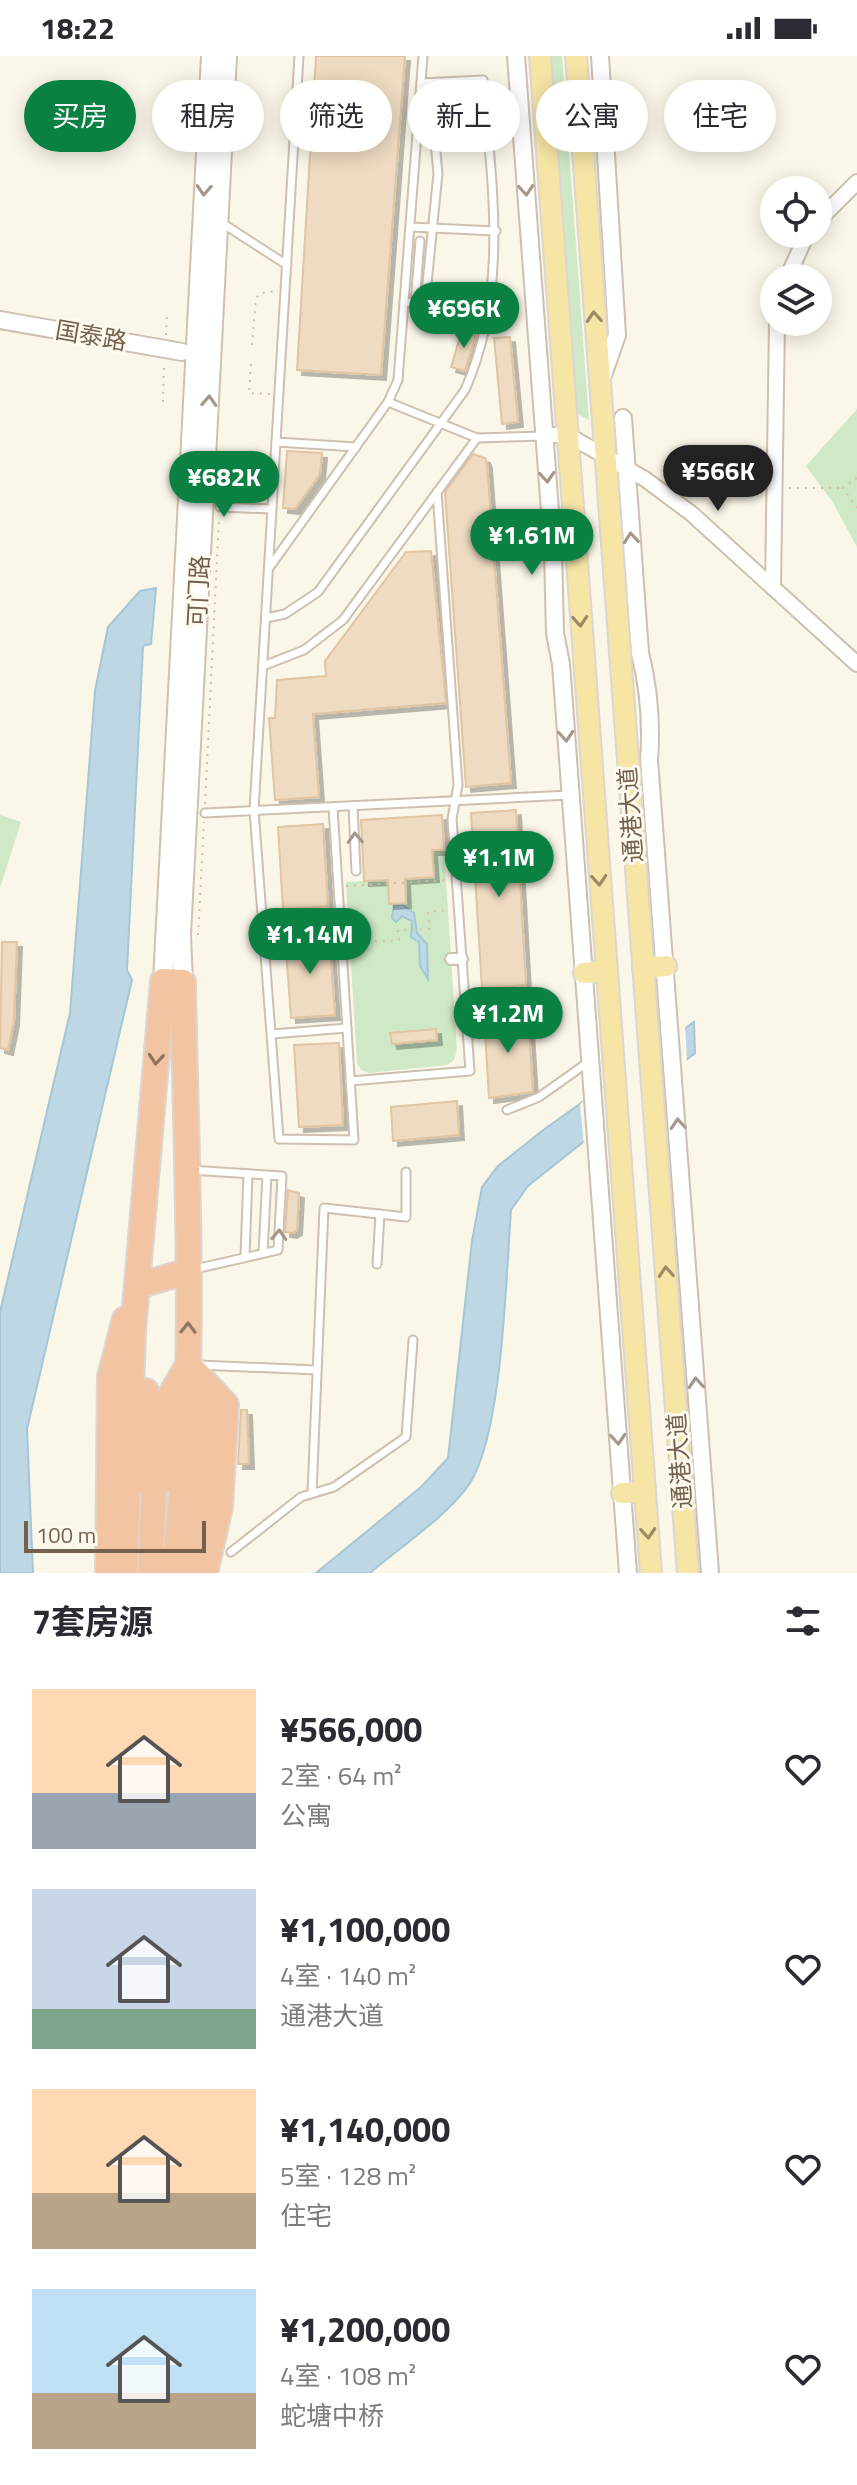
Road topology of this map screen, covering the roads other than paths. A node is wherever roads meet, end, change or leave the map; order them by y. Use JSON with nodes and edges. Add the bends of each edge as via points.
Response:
{"nodes":[{"id":1,"x":211,"y":56,"type":"edge"},
{"id":2,"x":227,"y":56,"type":"edge"},
{"id":3,"x":299,"y":56,"type":"edge"},
{"id":4,"x":423,"y":56,"type":"edge"},
{"id":5,"x":516,"y":56,"type":"edge"},
{"id":6,"x":540,"y":56,"type":"edge"},
{"id":7,"x":576,"y":56,"type":"edge"},
{"id":8,"x":600,"y":56,"type":"edge"},
{"id":9,"x":425,"y":80,"type":"edge"},
{"id":10,"x":418,"y":152,"type":"edge"},
{"id":11,"x":435,"y":152,"type":"edge"},
{"id":12,"x":489,"y":152,"type":"edge"},
{"id":13,"x":857,"y":182,"type":"edge"},
{"id":14,"x":832,"y":207,"type":"edge"},
{"id":15,"x":218,"y":220,"type":"junction"},
{"id":16,"x":410,"y":227,"type":"junction"},
{"id":17,"x":433,"y":228,"type":"junction"},
{"id":18,"x":496,"y":231,"type":"junction"},
{"id":19,"x":420,"y":241,"type":"dead end"},
{"id":20,"x":287,"y":265,"type":"junction"},
{"id":21,"x":404,"y":302,"type":"junction"},
{"id":22,"x":415,"y":303,"type":"junction"},
{"id":23,"x":0,"y":320,"type":"edge"},
{"id":24,"x":777,"y":336,"type":"edge"},
{"id":25,"x":182,"y":352,"type":"dead end"},
{"id":26,"x":599,"y":387,"type":"junction"},
{"id":27,"x":388,"y":402,"type":"junction"},
{"id":28,"x":623,"y":418,"type":"dead end"},
{"id":29,"x":441,"y":424,"type":"junction"},
{"id":30,"x":566,"y":434,"type":"junction"},
{"id":31,"x":544,"y":436,"type":"junction"},
{"id":32,"x":477,"y":438,"type":"junction"},
{"id":33,"x":276,"y":442,"type":"junction"},
{"id":34,"x":356,"y":447,"type":"junction"},
{"id":35,"x":604,"y":456,"type":"junction"},
{"id":36,"x":626,"y":468,"type":"junction"},
{"id":37,"x":437,"y":492,"type":"junction"},
{"id":38,"x":220,"y":507,"type":"dead end"},
{"id":39,"x":272,"y":509,"type":"junction"},
{"id":40,"x":269,"y":568,"type":"junction"},
{"id":41,"x":773,"y":588,"type":"junction"},
{"id":42,"x":266,"y":618,"type":"junction"},
{"id":43,"x":857,"y":664,"type":"edge"},
{"id":44,"x":263,"y":666,"type":"junction"},
{"id":45,"x":571,"y":795,"type":"junction"},
{"id":46,"x":455,"y":801,"type":"junction"},
{"id":47,"x":353,"y":806,"type":"junction"},
{"id":48,"x":333,"y":807,"type":"junction"},
{"id":49,"x":254,"y":810,"type":"junction"},
{"id":50,"x":205,"y":813,"type":"dead end"},
{"id":51,"x":356,"y":871,"type":"dead end"},
{"id":52,"x":666,"y":966,"type":"junction"},
{"id":53,"x":643,"y":968,"type":"junction"},
{"id":54,"x":606,"y":971,"type":"junction"},
{"id":55,"x":584,"y":973,"type":"junction"},
{"id":56,"x":173,"y":982,"type":"junction"},
{"id":57,"x":347,"y":1028,"type":"junction"},
{"id":58,"x":272,"y":1034,"type":"junction"},
{"id":59,"x":590,"y":1061,"type":"junction"},
{"id":60,"x":350,"y":1081,"type":"junction"},
{"id":61,"x":507,"y":1110,"type":"dead end"},
{"id":62,"x":186,"y":1170,"type":"junction"},
{"id":63,"x":406,"y":1172,"type":"dead end"},
{"id":64,"x":248,"y":1174,"type":"junction"},
{"id":65,"x":267,"y":1175,"type":"junction"},
{"id":66,"x":380,"y":1214,"type":"junction"},
{"id":67,"x":263,"y":1253,"type":"junction"},
{"id":68,"x":245,"y":1256,"type":"junction"},
{"id":69,"x":377,"y":1264,"type":"dead end"},
{"id":70,"x":189,"y":1271,"type":"junction"},
{"id":71,"x":137,"y":1286,"type":"junction"},
{"id":72,"x":413,"y":1340,"type":"dead end"},
{"id":73,"x":188,"y":1364,"type":"junction"},
{"id":74,"x":317,"y":1370,"type":"junction"},
{"id":75,"x":645,"y":1492,"type":"junction"},
{"id":76,"x":312,"y":1493,"type":"junction"},
{"id":77,"x":622,"y":1493,"type":"junction"},
{"id":78,"x":231,"y":1552,"type":"dead end"},
{"id":79,"x":108,"y":1573,"type":"edge"},
{"id":80,"x":116,"y":1573,"type":"edge"},
{"id":81,"x":127,"y":1573,"type":"edge"},
{"id":82,"x":137,"y":1573,"type":"edge"},
{"id":83,"x":150,"y":1573,"type":"edge"},
{"id":84,"x":157,"y":1573,"type":"edge"},
{"id":85,"x":164,"y":1573,"type":"edge"},
{"id":86,"x":173,"y":1573,"type":"edge"},
{"id":87,"x":181,"y":1573,"type":"edge"},
{"id":88,"x":189,"y":1573,"type":"edge"},
{"id":89,"x":198,"y":1573,"type":"edge"},
{"id":90,"x":205,"y":1573,"type":"edge"},
{"id":91,"x":628,"y":1573,"type":"edge"},
{"id":92,"x":651,"y":1573,"type":"edge"},
{"id":93,"x":688,"y":1573,"type":"edge"},
{"id":94,"x":710,"y":1573,"type":"edge"}],
"edges":[{"from":1,"to":56,"type":"main road","name":"可门路","one_way":true},
{"from":2,"to":15,"type":"main road","name":"可门路"},
{"from":3,"to":20,"type":"lane"},
{"from":4,"to":9,"type":"lane"},
{"from":5,"to":31,"type":"street","one_way":true},
{"from":6,"to":30,"type":"main road","name":"通港大道"},
{"from":26,"to":7,"type":"main road","name":"通港大道","one_way":true},
{"from":8,"to":26,"type":"street","via":[[617,335]]},
{"from":10,"to":16,"type":"lane"},
{"from":11,"to":17,"type":"lane"},
{"from":12,"to":18,"type":"lane"},
{"from":13,"to":14,"type":"street"},
{"from":15,"to":20,"type":"lane"},
{"from":56,"to":15,"type":"main road","name":"可门路","one_way":true,"via":[[181,935]]},
{"from":16,"to":17,"type":"lane"},
{"from":16,"to":21,"type":"lane"},
{"from":17,"to":18,"type":"lane"},
{"from":17,"to":22,"type":"lane","via":[[425,304]]},
{"from":18,"to":29,"type":"lane","via":[[482,352],[465,390]]},
{"from":19,"to":22,"type":"lane"},
{"from":20,"to":33,"type":"lane"},
{"from":21,"to":22,"type":"lane"},
{"from":21,"to":27,"type":"lane","via":[[398,380]]},
{"from":23,"to":25,"type":"street","name":"国泰路"},
{"from":24,"to":41,"type":"street"},
{"from":26,"to":35,"type":"main road","name":"通港大道"},
{"from":27,"to":29,"type":"lane"},
{"from":27,"to":34,"type":"lane"},
{"from":28,"to":36,"type":"street"},
{"from":29,"to":32,"type":"lane"},
{"from":29,"to":42,"type":"lane","via":[[318,592],[285,614]]},
{"from":30,"to":31,"type":"street"},
{"from":30,"to":35,"type":"street"},
{"from":30,"to":54,"type":"main road","name":"通港大道","one_way":true},
{"from":31,"to":32,"type":"lane"},
{"from":31,"to":45,"type":"street","one_way":true},
{"from":32,"to":37,"type":"lane"},
{"from":33,"to":34,"type":"lane"},
{"from":33,"to":39,"type":"lane"},
{"from":34,"to":40,"type":"lane"},
{"from":35,"to":36,"type":"street"},
{"from":35,"to":53,"type":"main road","name":"通港大道"},
{"from":36,"to":41,"type":"street","via":[[692,514]]},
{"from":52,"to":36,"type":"street","one_way":true,"via":[[648,686],[640,653]]},
{"from":37,"to":44,"type":"lane","via":[[343,620],[304,650]]},
{"from":37,"to":46,"type":"lane"},
{"from":38,"to":39,"type":"lane"},
{"from":39,"to":40,"type":"lane"},
{"from":40,"to":42,"type":"lane"},
{"from":41,"to":43,"type":"street"},
{"from":42,"to":44,"type":"lane"},
{"from":44,"to":49,"type":"lane"},
{"from":45,"to":46,"type":"lane"},
{"from":45,"to":55,"type":"street"},
{"from":46,"to":47,"type":"lane"},
{"from":46,"to":60,"type":"lane","via":[[457,959],[470,1071]]},
{"from":47,"to":48,"type":"lane"},
{"from":51,"to":47,"type":"lane","one_way":true},
{"from":48,"to":49,"type":"lane"},
{"from":48,"to":57,"type":"lane"},
{"from":49,"to":50,"type":"lane"},
{"from":49,"to":58,"type":"lane"},
{"from":52,"to":53,"type":"main road"},
{"from":94,"to":52,"type":"street","one_way":true},
{"from":93,"to":53,"type":"main road","name":"通港大道","one_way":true},
{"from":54,"to":55,"type":"main road"},
{"from":54,"to":75,"type":"main road","name":"通港大道"},
{"from":55,"to":59,"type":"street"},
{"from":56,"to":62,"type":"highway"},
{"from":56,"to":71,"type":"highway","one_way":true},
{"from":57,"to":58,"type":"lane"},
{"from":57,"to":60,"type":"lane"},
{"from":58,"to":60,"type":"lane","via":[[279,1139],[354,1140]]},
{"from":59,"to":61,"type":"lane","via":[[539,1097]]},
{"from":59,"to":77,"type":"street","one_way":true},
{"from":62,"to":64,"type":"lane"},
{"from":62,"to":70,"type":"highway"},
{"from":63,"to":66,"type":"lane","via":[[406,1217]]},
{"from":64,"to":65,"type":"lane"},
{"from":64,"to":68,"type":"lane"},
{"from":65,"to":67,"type":"lane"},
{"from":67,"to":65,"type":"lane","one_way":true,"via":[[278,1250],[282,1176]]},
{"from":66,"to":69,"type":"lane"},
{"from":66,"to":74,"type":"lane","via":[[324,1208]]},
{"from":67,"to":68,"type":"lane"},
{"from":68,"to":70,"type":"lane"},
{"from":70,"to":71,"type":"highway"},
{"from":73,"to":70,"type":"highway","one_way":true},
{"from":71,"to":79,"type":"highway","via":[[110,1377]]},
{"from":71,"to":80,"type":"highway","via":[[123,1338]]},
{"from":71,"to":81,"type":"highway","via":[[125,1496]]},
{"from":71,"to":82,"type":"highway","via":[[148,1332]]},
{"from":72,"to":76,"type":"lane","via":[[406,1437],[334,1487]]},
{"from":73,"to":74,"type":"lane"},
{"from":73,"to":83,"type":"highway","via":[[157,1400]]},
{"from":73,"to":84,"type":"highway","via":[[167,1401]]},
{"from":73,"to":85,"type":"highway","via":[[176,1401]]},
{"from":73,"to":86,"type":"highway"},
{"from":73,"to":87,"type":"highway","via":[[195,1404],[189,1525]]},
{"from":73,"to":88,"type":"highway","via":[[206,1405],[199,1526]]},
{"from":73,"to":89,"type":"highway","via":[[216,1405],[209,1527]]},
{"from":73,"to":90,"type":"highway","via":[[226,1405],[220,1507]]},
{"from":74,"to":76,"type":"lane"},
{"from":75,"to":77,"type":"main road"},
{"from":75,"to":92,"type":"main road","name":"通港大道","one_way":true},
{"from":76,"to":78,"type":"lane"},
{"from":77,"to":91,"type":"street"}]}
